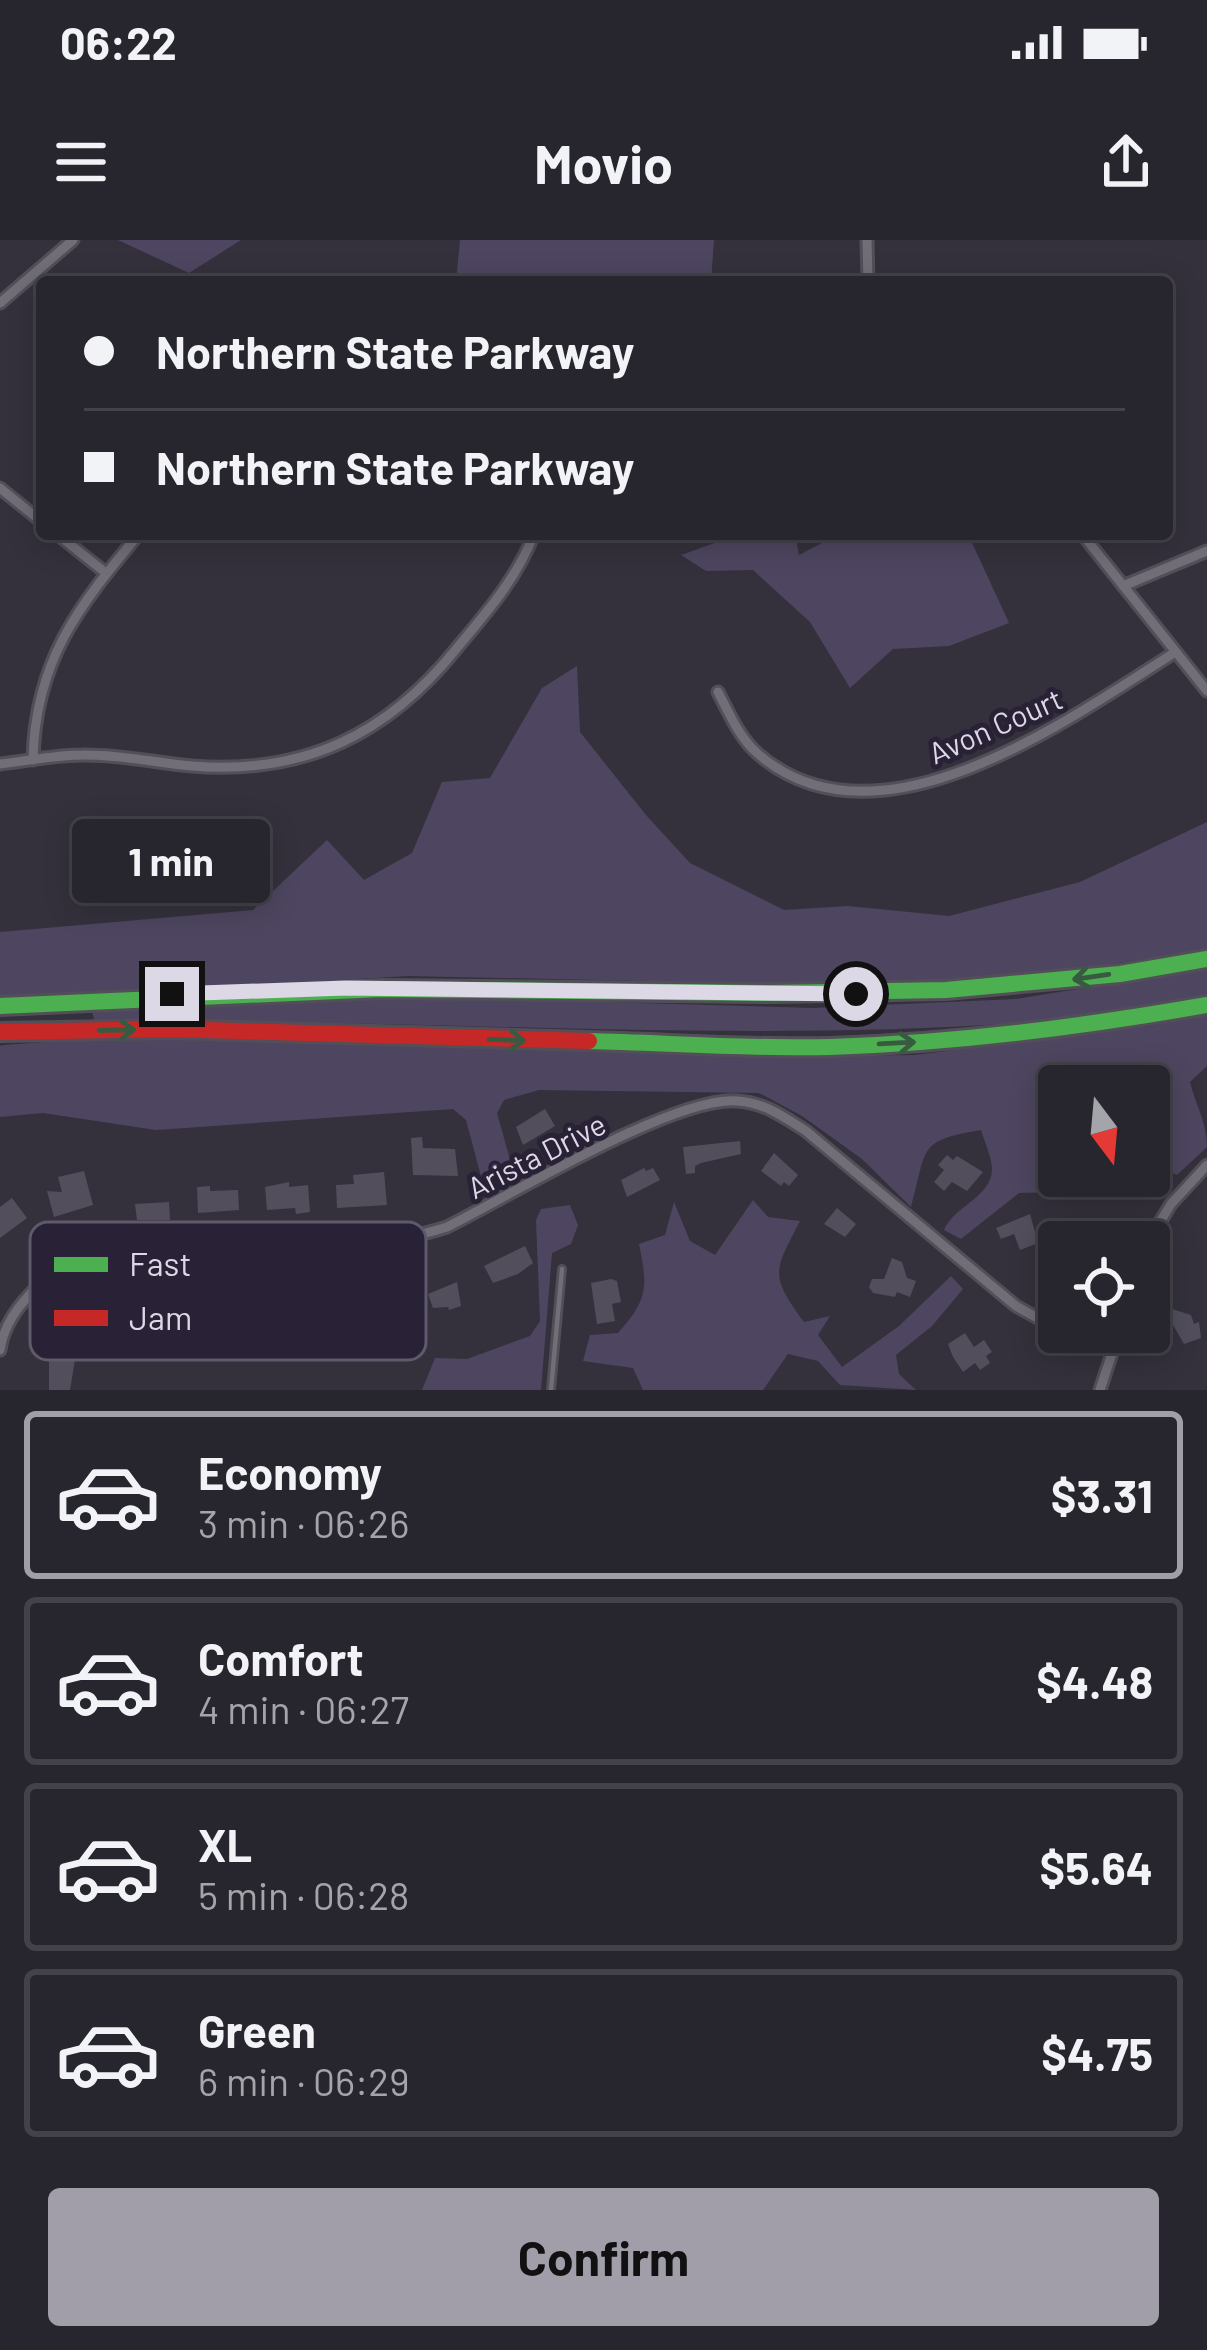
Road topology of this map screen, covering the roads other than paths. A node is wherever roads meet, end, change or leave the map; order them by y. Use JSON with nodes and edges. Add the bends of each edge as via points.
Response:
{"nodes":[{"id":1,"x":73,"y":240,"type":"edge"},
{"id":2,"x":867,"y":240,"type":"edge"},
{"id":3,"x":868,"y":276,"type":"edge"},
{"id":4,"x":0,"y":303,"type":"edge"},
{"id":5,"x":0,"y":488,"type":"edge"},
{"id":6,"x":36,"y":517,"type":"edge"},
{"id":7,"x":65,"y":540,"type":"edge"},
{"id":8,"x":134,"y":540,"type":"edge"},
{"id":9,"x":531,"y":540,"type":"edge"},
{"id":10,"x":1087,"y":540,"type":"edge"},
{"id":11,"x":1207,"y":551,"type":"edge"},
{"id":12,"x":106,"y":573,"type":"junction"},
{"id":13,"x":1123,"y":586,"type":"junction"},
{"id":14,"x":1174,"y":653,"type":"junction"},
{"id":15,"x":718,"y":692,"type":"dead end"},
{"id":16,"x":1207,"y":692,"type":"edge"},
{"id":17,"x":33,"y":760,"type":"junction"},
{"id":18,"x":0,"y":764,"type":"edge"},
{"id":19,"x":1207,"y":959,"type":"edge"},
{"id":20,"x":1207,"y":1005,"type":"edge"},
{"id":21,"x":0,"y":1006,"type":"edge"},
{"id":22,"x":0,"y":1032,"type":"edge"},
{"id":23,"x":1207,"y":1165,"type":"edge"},
{"id":24,"x":1161,"y":1221,"type":"edge"},
{"id":25,"x":426,"y":1234,"type":"edge"},
{"id":26,"x":562,"y":1268,"type":"dead end"},
{"id":27,"x":30,"y":1294,"type":"edge"},
{"id":28,"x":1038,"y":1318,"type":"edge"},
{"id":29,"x":0,"y":1350,"type":"edge"},
{"id":30,"x":1112,"y":1353,"type":"edge"},
{"id":31,"x":551,"y":1390,"type":"edge"},
{"id":32,"x":1100,"y":1390,"type":"edge"}],
"edges":[{"from":1,"to":4,"type":"street"},
{"from":2,"to":3,"type":"street"},
{"from":5,"to":6,"type":"street"},
{"from":7,"to":12,"type":"street"},
{"from":8,"to":12,"type":"street"},
{"from":9,"to":17,"type":"street","via":[[515,574],[429,683],[363,734],[313,754],[239,766],[80,754]]},
{"from":10,"to":13,"type":"street"},
{"from":11,"to":13,"type":"street"},
{"from":12,"to":17,"type":"street","via":[[44,675]]},
{"from":13,"to":14,"type":"street"},
{"from":14,"to":15,"type":"street","name":"Avon Court","via":[[1022,746],[894,787],[815,786],[783,773],[754,751]]},
{"from":14,"to":16,"type":"street"},
{"from":17,"to":18,"type":"street"},
{"from":19,"to":21,"type":"highway","one_way":true,"via":[[933,992],[346,988]]},
{"from":22,"to":20,"type":"highway","one_way":true,"via":[[825,1046],[948,1041]]},
{"from":23,"to":24,"type":"street"},
{"from":25,"to":28,"type":"street","name":"Arista Drive","via":[[657,1120],[736,1100],[770,1108],[806,1131]]},
{"from":26,"to":31,"type":"lane"},
{"from":27,"to":29,"type":"street","name":"Arista Drive"},
{"from":30,"to":32,"type":"street"}]}
